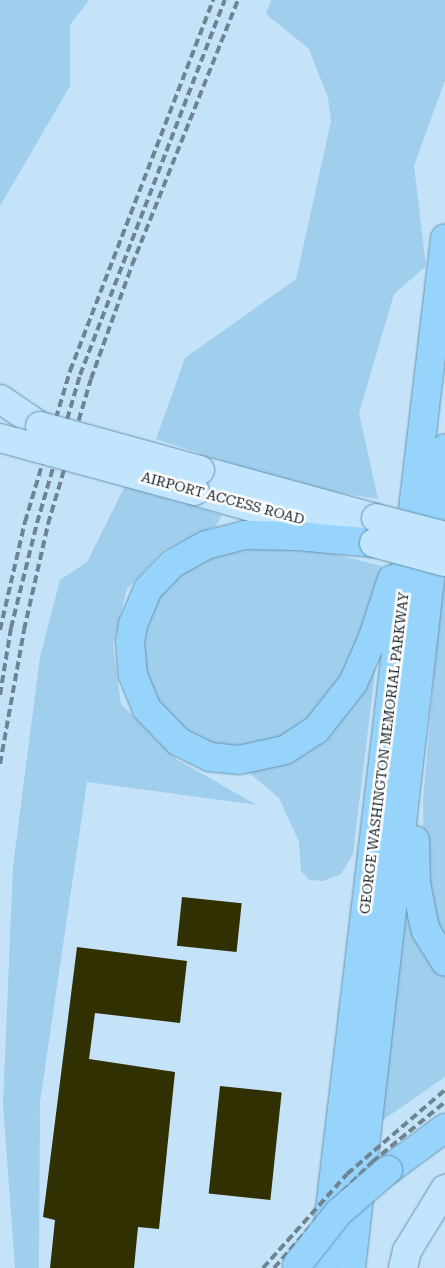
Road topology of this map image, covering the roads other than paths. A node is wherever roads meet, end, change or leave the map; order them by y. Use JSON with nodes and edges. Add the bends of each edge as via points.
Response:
{"nodes":[{"id":1,"x":445,"y":238,"type":"edge"},
{"id":2,"x":0,"y":399,"type":"edge"},
{"id":3,"x":0,"y":415,"type":"edge"},
{"id":4,"x":40,"y":426,"type":"junction"},
{"id":5,"x":0,"y":438,"type":"edge"},
{"id":6,"x":445,"y":448,"type":"edge"},
{"id":7,"x":198,"y":480,"type":"junction"},
{"id":8,"x":416,"y":486,"type":"junction"},
{"id":9,"x":375,"y":531,"type":"junction"},
{"id":10,"x":445,"y":536,"type":"edge"},
{"id":11,"x":445,"y":562,"type":"edge"},
{"id":12,"x":414,"y":728,"type":"junction"},
{"id":13,"x":445,"y":962,"type":"edge"},
{"id":14,"x":445,"y":1128,"type":"edge"},
{"id":15,"x":445,"y":1189,"type":"edge"},
{"id":16,"x":305,"y":1267,"type":"edge"},
{"id":17,"x":351,"y":1268,"type":"edge"},
{"id":18,"x":403,"y":1268,"type":"edge"}],
"edges":[{"from":1,"to":8,"type":"highway","name":"GEORGE WASHINGTON MEMORIAL PARKWAY"},
{"from":2,"to":4,"type":"main road"},
{"from":3,"to":4,"type":"main road","name":"AIRPORT ACCESS ROAD"},
{"from":4,"to":7,"type":"main road","name":"AIRPORT ACCESS ROAD","bridge":true},
{"from":5,"to":7,"type":"main road","name":"AIRPORT ACCESS ROAD","bridge":true},
{"from":6,"to":12,"type":"highway","name":"GEORGE WASHINGTON MEMORIAL PARKWAY"},
{"from":7,"to":9,"type":"main road","name":"AIRPORT ACCESS ROAD"},
{"from":8,"to":9,"type":"highway","via":[[372,640],[353,683],[316,730],[269,756],[226,760],[194,751],[156,722],[137,691],[130,642],[139,607],[148,589],[173,563],[206,545],[245,535],[297,536]]},
{"from":8,"to":16,"type":"highway","name":"GEORGE WASHINGTON MEMORIAL PARKWAY"},
{"from":9,"to":10,"type":"main road","name":"AIRPORT ACCESS ROAD","bridge":true},
{"from":9,"to":11,"type":"main road","name":"AIRPORT ACCESS ROAD","bridge":true},
{"from":12,"to":13,"type":"highway","via":[[416,883],[426,931]]},
{"from":12,"to":17,"type":"highway","name":"GEORGE WASHINGTON MEMORIAL PARKWAY"},
{"from":14,"to":16,"type":"highway","bridge":true,"via":[[388,1170],[338,1213]]},
{"from":15,"to":18,"type":"main road","via":[[408,1251]]}]}
